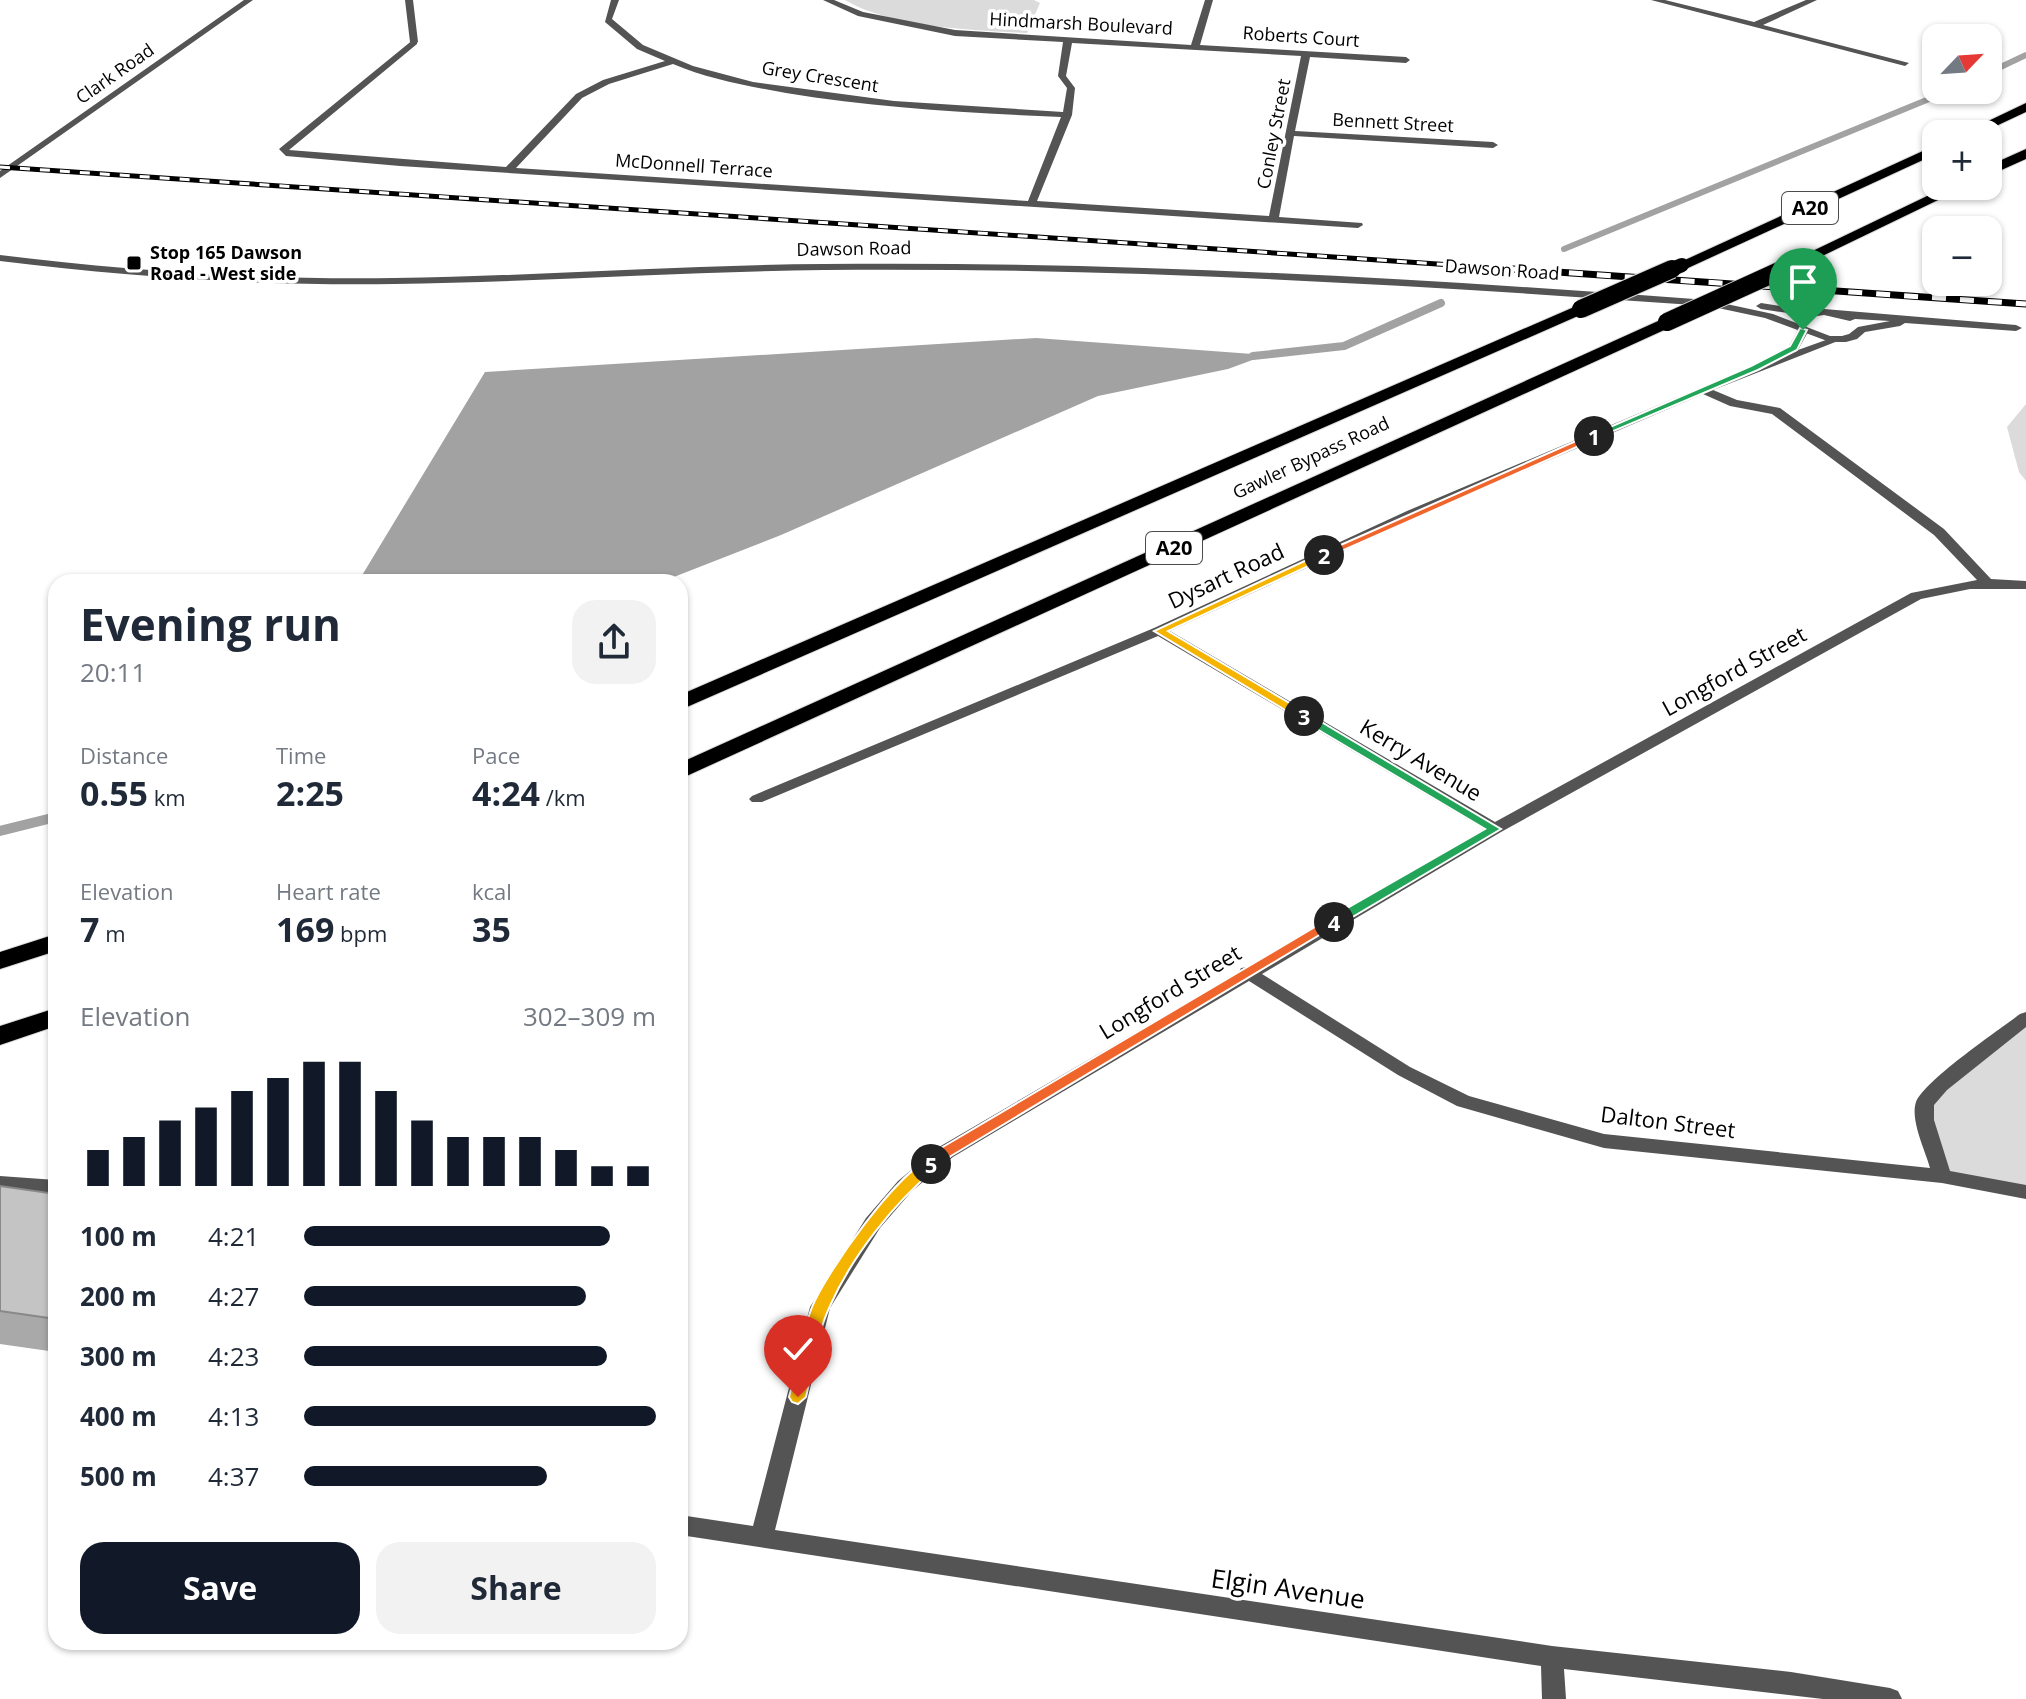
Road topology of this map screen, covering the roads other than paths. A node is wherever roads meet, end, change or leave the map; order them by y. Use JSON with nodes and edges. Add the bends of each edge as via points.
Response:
{"nodes":[{"id":1,"x":249,"y":0,"type":"edge"},
{"id":2,"x":409,"y":0,"type":"edge"},
{"id":3,"x":615,"y":0,"type":"edge"},
{"id":4,"x":827,"y":0,"type":"edge"},
{"id":5,"x":1209,"y":0,"type":"edge"},
{"id":6,"x":1655,"y":0,"type":"edge"},
{"id":7,"x":1813,"y":0,"type":"edge"},
{"id":8,"x":1755,"y":25,"type":"junction"},
{"id":9,"x":1068,"y":40,"type":"junction"},
{"id":10,"x":1195,"y":46,"type":"junction"},
{"id":11,"x":1306,"y":54,"type":"junction"},
{"id":12,"x":1406,"y":60,"type":"dead end"},
{"id":13,"x":674,"y":61,"type":"junction"},
{"id":14,"x":1905,"y":63,"type":"dead end"},
{"id":15,"x":2026,"y":107,"type":"edge"},
{"id":16,"x":1067,"y":115,"type":"junction"},
{"id":17,"x":1998,"y":120,"type":"edge"},
{"id":18,"x":1290,"y":133,"type":"junction"},
{"id":19,"x":1493,"y":145,"type":"dead end"},
{"id":20,"x":2026,"y":153,"type":"edge"},
{"id":21,"x":1922,"y":155,"type":"edge"},
{"id":22,"x":2002,"y":165,"type":"edge"},
{"id":23,"x":508,"y":170,"type":"junction"},
{"id":24,"x":0,"y":175,"type":"edge"},
{"id":25,"x":1930,"y":200,"type":"edge"},
{"id":26,"x":1031,"y":205,"type":"junction"},
{"id":27,"x":1273,"y":220,"type":"junction"},
{"id":28,"x":1358,"y":225,"type":"dead end"},
{"id":29,"x":0,"y":258,"type":"edge"},
{"id":30,"x":1708,"y":303,"type":"junction"},
{"id":31,"x":1807,"y":313,"type":"junction"},
{"id":32,"x":1840,"y":314,"type":"junction"},
{"id":33,"x":1800,"y":328,"type":"junction"},
{"id":34,"x":1862,"y":329,"type":"junction"},
{"id":35,"x":2021,"y":329,"type":"edge"},
{"id":36,"x":1837,"y":339,"type":"junction"},
{"id":37,"x":1754,"y":368,"type":"junction"},
{"id":38,"x":1703,"y":390,"type":"junction"},
{"id":39,"x":1987,"y":583,"type":"junction"},
{"id":40,"x":2026,"y":585,"type":"edge"},
{"id":41,"x":1159,"y":631,"type":"junction"},
{"id":42,"x":688,"y":700,"type":"edge"},
{"id":43,"x":688,"y":768,"type":"edge"},
{"id":44,"x":757,"y":799,"type":"dead end"},
{"id":45,"x":1495,"y":829,"type":"junction"},
{"id":46,"x":48,"y":945,"type":"edge"},
{"id":47,"x":0,"y":961,"type":"edge"},
{"id":48,"x":1247,"y":972,"type":"junction"},
{"id":49,"x":2026,"y":1018,"type":"edge"},
{"id":50,"x":48,"y":1020,"type":"edge"},
{"id":51,"x":0,"y":1036,"type":"edge"},
{"id":52,"x":1942,"y":1176,"type":"junction"},
{"id":53,"x":0,"y":1183,"type":"edge"},
{"id":54,"x":48,"y":1186,"type":"edge"},
{"id":55,"x":2026,"y":1192,"type":"edge"},
{"id":56,"x":688,"y":1526,"type":"edge"},
{"id":57,"x":761,"y":1539,"type":"junction"},
{"id":58,"x":1552,"y":1657,"type":"junction"},
{"id":59,"x":1554,"y":1699,"type":"edge"},
{"id":60,"x":1890,"y":1699,"type":"edge"}],
"edges":[{"from":1,"to":24,"type":"street","name":"Clark Road"},
{"from":2,"to":23,"type":"street","name":"McDonnell Terrace","via":[[414,42],[284,149],[286,153]]},
{"from":3,"to":13,"type":"street","name":"Grey Crescent","via":[[607,15],[619,36]]},
{"from":4,"to":9,"type":"street","name":"Hindmarsh Boulevard","via":[[930,30]]},
{"from":5,"to":10,"type":"street","name":"Hindmarsh Boulevard"},
{"from":6,"to":8,"type":"street"},
{"from":7,"to":8,"type":"street"},
{"from":8,"to":14,"type":"street"},
{"from":9,"to":10,"type":"street","name":"Hindmarsh Boulevard"},
{"from":9,"to":16,"type":"street","via":[[1062,76],[1071,88]]},
{"from":10,"to":11,"type":"street","name":"Roberts Court"},
{"from":11,"to":12,"type":"street","name":"Roberts Court"},
{"from":11,"to":18,"type":"street","name":"Conley Street"},
{"from":13,"to":16,"type":"street","name":"Grey Crescent","via":[[760,85],[852,101]]},
{"from":13,"to":23,"type":"street","via":[[579,96]]},
{"from":15,"to":17,"type":"highway"},
{"from":16,"to":26,"type":"street"},
{"from":18,"to":19,"type":"street","name":"Bennett Street"},
{"from":18,"to":27,"type":"street","name":"Conley Street"},
{"from":20,"to":22,"type":"highway"},
{"from":21,"to":42,"type":"highway","name":"Gawler Bypass Road","number":"A20","bridge":true},
{"from":23,"to":26,"type":"street","name":"McDonnell Terrace"},
{"from":25,"to":43,"type":"highway","name":"Gawler Bypass Road","number":"A20","bridge":true},
{"from":26,"to":27,"type":"street","name":"McDonnell Terrace"},
{"from":27,"to":28,"type":"street","name":"McDonnell Terrace"},
{"from":29,"to":30,"type":"street","name":"Dawson Road","via":[[173,273],[441,281],[1006,266],[1490,286]]},
{"from":30,"to":31,"type":"street","name":"Dawson Road"},
{"from":30,"to":33,"type":"street","name":"Dawson Road"},
{"from":31,"to":32,"type":"street","name":"Dawson Road"},
{"from":31,"to":33,"type":"street","name":"Dysart Road","via":[[1796,319]]},
{"from":32,"to":34,"type":"street"},
{"from":32,"to":35,"type":"street"},
{"from":33,"to":36,"type":"street","name":"Dawson Road"},
{"from":33,"to":37,"type":"street","name":"Dysart Road","via":[[1794,348]]},
{"from":34,"to":35,"type":"street","via":[[1917,323]]},
{"from":34,"to":36,"type":"street","name":"Dysart Road","via":[[1853,337]]},
{"from":36,"to":37,"type":"street","name":"Dysart Road"},
{"from":37,"to":38,"type":"street","name":"Dysart Road"},
{"from":38,"to":39,"type":"street","via":[[1776,411],[1939,532]]},
{"from":38,"to":41,"type":"street","name":"Dysart Road","via":[[1412,514]]},
{"from":39,"to":40,"type":"street","name":"Longford Street"},
{"from":39,"to":45,"type":"street","name":"Longford Street","via":[[1916,596]]},
{"from":41,"to":44,"type":"street","name":"Dysart Road"},
{"from":41,"to":45,"type":"street","name":"Kerry Avenue"},
{"from":45,"to":48,"type":"street","name":"Longford Street"},
{"from":46,"to":47,"type":"highway"},
{"from":48,"to":52,"type":"street","name":"Dalton Street","via":[[1404,1071],[1463,1101],[1604,1141]]},
{"from":48,"to":57,"type":"street","name":"Longford Street","via":[[946,1152],[897,1195],[820,1307]]},
{"from":49,"to":52,"type":"street","via":[[1925,1103]]},
{"from":50,"to":51,"type":"highway"},
{"from":52,"to":55,"type":"street","name":"Dalton Street"},
{"from":53,"to":54,"type":"street"},
{"from":56,"to":57,"type":"street","name":"Elgin Avenue"},
{"from":57,"to":58,"type":"street","name":"Elgin Avenue"},
{"from":58,"to":59,"type":"street"},
{"from":58,"to":60,"type":"street","name":"Elgin Avenue"}]}
